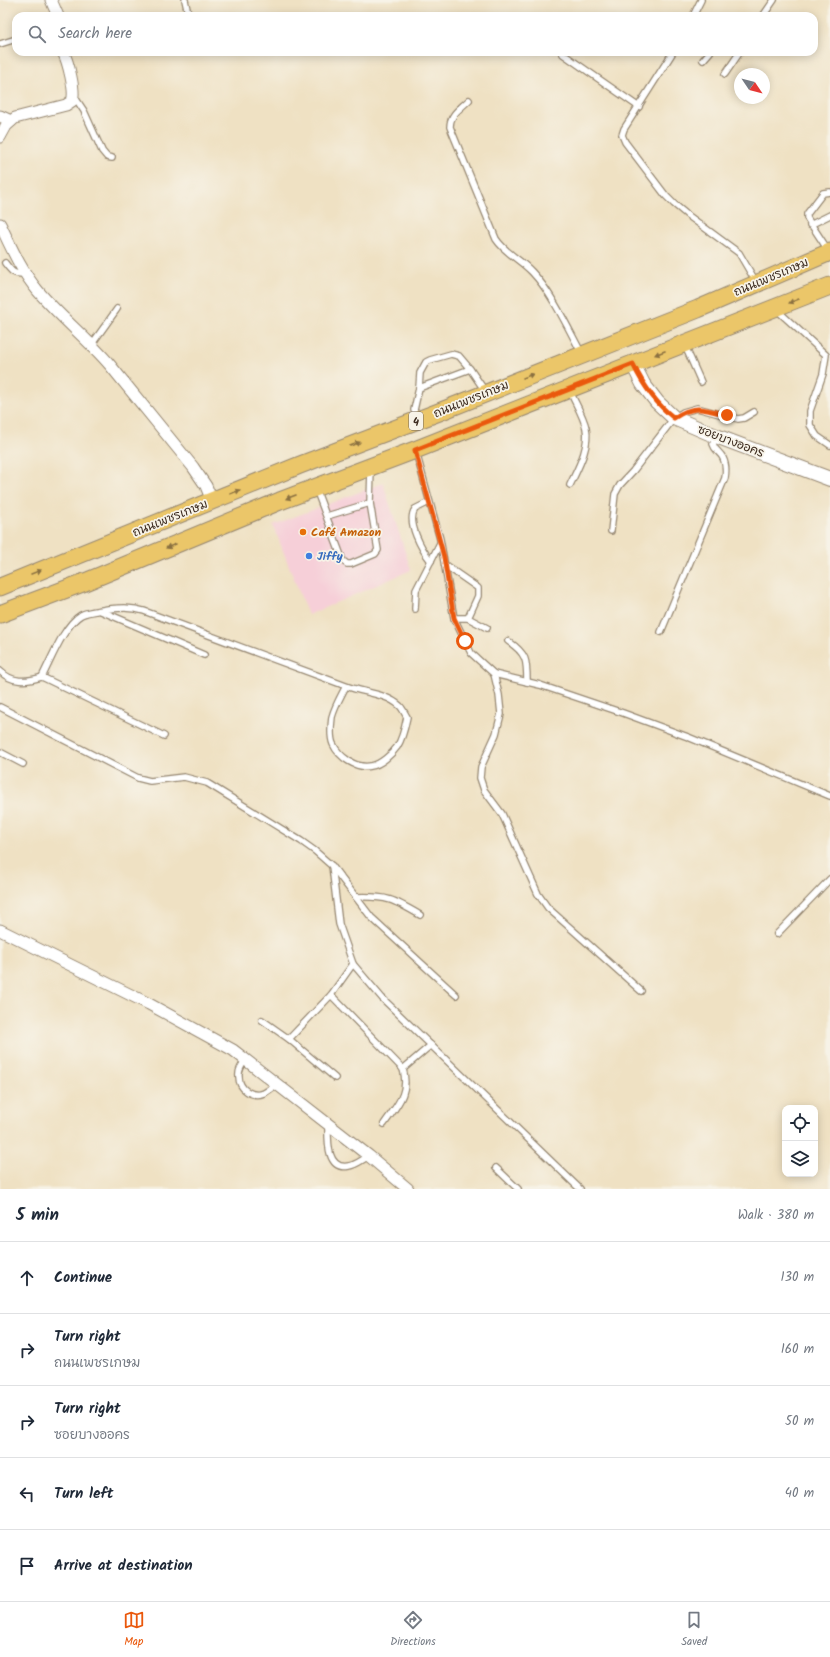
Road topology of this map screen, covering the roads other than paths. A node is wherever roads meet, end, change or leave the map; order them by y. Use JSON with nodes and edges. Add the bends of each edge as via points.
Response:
{"nodes":[{"id":1,"x":51,"y":0,"type":"edge"},
{"id":2,"x":185,"y":0,"type":"edge"},
{"id":3,"x":701,"y":0,"type":"edge"},
{"id":4,"x":774,"y":0,"type":"edge"},
{"id":5,"x":56,"y":12,"type":"edge"},
{"id":6,"x":188,"y":12,"type":"edge"},
{"id":7,"x":694,"y":12,"type":"edge"},
{"id":8,"x":766,"y":12,"type":"edge"},
{"id":9,"x":12,"y":41,"type":"edge"},
{"id":10,"x":0,"y":44,"type":"edge"},
{"id":11,"x":65,"y":56,"type":"edge"},
{"id":12,"x":566,"y":56,"type":"edge"},
{"id":13,"x":671,"y":56,"type":"edge"},
{"id":14,"x":706,"y":56,"type":"edge"},
{"id":15,"x":737,"y":56,"type":"edge"},
{"id":16,"x":703,"y":60,"type":"dead end"},
{"id":17,"x":725,"y":74,"type":"dead end"},
{"id":18,"x":74,"y":96,"type":"junction"},
{"id":19,"x":469,"y":100,"type":"dead end"},
{"id":20,"x":639,"y":107,"type":"junction"},
{"id":21,"x":0,"y":116,"type":"edge"},
{"id":22,"x":10,"y":121,"type":"junction"},
{"id":23,"x":0,"y":137,"type":"edge"},
{"id":24,"x":112,"y":158,"type":"dead end"},
{"id":25,"x":830,"y":192,"type":"edge"},
{"id":26,"x":830,"y":215,"type":"edge"},
{"id":27,"x":0,"y":224,"type":"edge"},
{"id":28,"x":810,"y":225,"type":"junction"},
{"id":29,"x":830,"y":252,"type":"edge"},
{"id":30,"x":5,"y":263,"type":"dead end"},
{"id":31,"x":25,"y":272,"type":"junction"},
{"id":32,"x":756,"y":283,"type":"junction"},
{"id":33,"x":830,"y":286,"type":"edge"},
{"id":34,"x":775,"y":308,"type":"junction"},
{"id":35,"x":117,"y":309,"type":"dead end"},
{"id":36,"x":92,"y":344,"type":"junction"},
{"id":37,"x":685,"y":344,"type":"junction"},
{"id":38,"x":582,"y":354,"type":"junction"},
{"id":39,"x":828,"y":355,"type":"edge"},
{"id":40,"x":633,"y":364,"type":"junction"},
{"id":41,"x":470,"y":369,"type":"junction"},
{"id":42,"x":701,"y":382,"type":"dead end"},
{"id":43,"x":420,"y":388,"type":"junction"},
{"id":44,"x":569,"y":389,"type":"junction"},
{"id":45,"x":486,"y":393,"type":"junction"},
{"id":46,"x":754,"y":412,"type":"dead end"},
{"id":47,"x":674,"y":418,"type":"junction"},
{"id":48,"x":417,"y":420,"type":"junction"},
{"id":49,"x":716,"y":436,"type":"junction"},
{"id":50,"x":830,"y":445,"type":"edge"},
{"id":51,"x":415,"y":450,"type":"junction"},
{"id":52,"x":371,"y":466,"type":"junction"},
{"id":53,"x":830,"y":479,"type":"edge"},
{"id":54,"x":570,"y":485,"type":"dead end"},
{"id":55,"x":316,"y":488,"type":"junction"},
{"id":56,"x":212,"y":501,"type":"junction"},
{"id":57,"x":429,"y":502,"type":"junction"},
{"id":58,"x":370,"y":503,"type":"junction"},
{"id":59,"x":326,"y":516,"type":"junction"},
{"id":60,"x":611,"y":531,"type":"dead end"},
{"id":61,"x":440,"y":543,"type":"junction"},
{"id":62,"x":431,"y":561,"type":"junction"},
{"id":63,"x":445,"y":565,"type":"junction"},
{"id":64,"x":0,"y":587,"type":"edge"},
{"id":65,"x":415,"y":609,"type":"dead end"},
{"id":66,"x":101,"y":610,"type":"junction"},
{"id":67,"x":0,"y":614,"type":"edge"},
{"id":68,"x":454,"y":618,"type":"junction"},
{"id":69,"x":468,"y":618,"type":"junction"},
{"id":70,"x":487,"y":628,"type":"dead end"},
{"id":71,"x":661,"y":632,"type":"dead end"},
{"id":72,"x":508,"y":641,"type":"dead end"},
{"id":73,"x":204,"y":655,"type":"dead end"},
{"id":74,"x":0,"y":671,"type":"edge"},
{"id":75,"x":494,"y":674,"type":"junction"},
{"id":76,"x":42,"y":677,"type":"junction"},
{"id":77,"x":527,"y":682,"type":"junction"},
{"id":78,"x":346,"y":686,"type":"junction"},
{"id":79,"x":0,"y":707,"type":"edge"},
{"id":80,"x":164,"y":736,"type":"dead end"},
{"id":81,"x":0,"y":752,"type":"edge"},
{"id":82,"x":23,"y":764,"type":"dead end"},
{"id":83,"x":830,"y":796,"type":"edge"},
{"id":84,"x":332,"y":866,"type":"junction"},
{"id":85,"x":830,"y":879,"type":"edge"},
{"id":86,"x":356,"y":897,"type":"junction"},
{"id":87,"x":420,"y":915,"type":"dead end"},
{"id":88,"x":0,"y":930,"type":"edge"},
{"id":89,"x":777,"y":934,"type":"dead end"},
{"id":90,"x":353,"y":964,"type":"junction"},
{"id":91,"x":641,"y":991,"type":"dead end"},
{"id":92,"x":331,"y":995,"type":"junction"},
{"id":93,"x":456,"y":995,"type":"dead end"},
{"id":94,"x":262,"y":1020,"type":"dead end"},
{"id":95,"x":289,"y":1039,"type":"junction"},
{"id":96,"x":431,"y":1045,"type":"junction"},
{"id":97,"x":246,"y":1059,"type":"junction"},
{"id":98,"x":403,"y":1069,"type":"junction"},
{"id":99,"x":335,"y":1078,"type":"dead end"},
{"id":100,"x":277,"y":1084,"type":"junction"},
{"id":101,"x":328,"y":1124,"type":"junction"},
{"id":102,"x":384,"y":1124,"type":"dead end"},
{"id":103,"x":369,"y":1156,"type":"junction"},
{"id":104,"x":496,"y":1168,"type":"dead end"},
{"id":105,"x":408,"y":1189,"type":"edge"},
{"id":106,"x":518,"y":1189,"type":"edge"},
{"id":107,"x":580,"y":1189,"type":"edge"}],
"edges":[{"from":1,"to":5,"type":"street"},
{"from":2,"to":6,"type":"lane"},
{"from":3,"to":7,"type":"lane"},
{"from":4,"to":8,"type":"lane"},
{"from":9,"to":10,"type":"lane"},
{"from":11,"to":18,"type":"street"},
{"from":12,"to":20,"type":"lane"},
{"from":13,"to":20,"type":"lane"},
{"from":14,"to":16,"type":"lane"},
{"from":15,"to":17,"type":"lane"},
{"from":18,"to":22,"type":"street","via":[[66,105]]},
{"from":18,"to":24,"type":"lane","via":[[102,151],[106,157]]},
{"from":19,"to":38,"type":"lane","via":[[452,116],[450,127],[496,239],[501,247],[532,271],[543,284]]},
{"from":20,"to":32,"type":"lane","via":[[624,129],[622,135],[625,142],[674,204],[739,252]]},
{"from":21,"to":22,"type":"street"},
{"from":22,"to":23,"type":"street"},
{"from":25,"to":28,"type":"lane","via":[[824,192],[807,214],[806,218]]},
{"from":26,"to":28,"type":"lane"},
{"from":27,"to":31,"type":"street"},
{"from":28,"to":29,"type":"lane"},
{"from":29,"to":32,"type":"main road","name":"ถนนเพชรเกษม","number":"4"},
{"from":30,"to":31,"type":"lane","via":[[13,274]]},
{"from":31,"to":36,"type":"street","via":[[51,305]]},
{"from":32,"to":38,"type":"main road","name":"ถนนเพชรเกษม","number":"4","via":[[698,309]]},
{"from":33,"to":34,"type":"main road","number":"4","one_way":true},
{"from":34,"to":37,"type":"main road","number":"4"},
{"from":34,"to":39,"type":"lane"},
{"from":35,"to":36,"type":"lane"},
{"from":36,"to":56,"type":"street","via":[[193,467],[206,486]]},
{"from":37,"to":40,"type":"main road","number":"4","one_way":true},
{"from":37,"to":42,"type":"lane"},
{"from":45,"to":38,"type":"main road","name":"ถนนเพชรเกษม","number":"4","one_way":true},
{"from":39,"to":50,"type":"lane","via":[[810,411],[810,425],[817,436]]},
{"from":40,"to":44,"type":"main road","number":"4"},
{"from":40,"to":47,"type":"street","name":"ซอยบางออคร","via":[[643,384]]},
{"from":41,"to":43,"type":"lane"},
{"from":41,"to":43,"type":"lane","via":[[455,354],[430,360],[421,367]]},
{"from":41,"to":45,"type":"lane"},
{"from":43,"to":48,"type":"lane","via":[[414,410]]},
{"from":44,"to":51,"type":"main road","number":"4"},
{"from":44,"to":54,"type":"lane","via":[[586,429],[581,461]]},
{"from":45,"to":48,"type":"main road","name":"ถนนเพชรเกษม","number":"4"},
{"from":46,"to":47,"type":"lane","via":[[738,419],[697,408]]},
{"from":47,"to":49,"type":"street","name":"ซอยบางออคร"},
{"from":47,"to":60,"type":"lane","via":[[620,485],[615,494]]},
{"from":56,"to":48,"type":"main road","name":"ถนนเพชรเกษม","number":"4","one_way":true},
{"from":49,"to":53,"type":"street","name":"ซอยบางออคร"},
{"from":49,"to":71,"type":"lane","via":[[713,444],[716,452],[723,458],[725,478]]},
{"from":51,"to":52,"type":"main road","number":"4"},
{"from":51,"to":57,"type":"lane"},
{"from":52,"to":55,"type":"main road","number":"4"},
{"from":52,"to":58,"type":"lane"},
{"from":55,"to":59,"type":"lane"},
{"from":55,"to":67,"type":"main road","number":"4","one_way":true},
{"from":64,"to":56,"type":"main road","name":"ถนนเพชรเกษม","number":"4","one_way":true},
{"from":57,"to":61,"type":"lane"},
{"from":57,"to":62,"type":"lane","via":[[415,509],[412,517],[421,546]]},
{"from":58,"to":59,"type":"lane"},
{"from":58,"to":59,"type":"lane","via":[[378,550],[375,554],[350,564],[344,561]]},
{"from":61,"to":62,"type":"lane"},
{"from":61,"to":63,"type":"lane"},
{"from":62,"to":65,"type":"lane","via":[[416,590]]},
{"from":63,"to":68,"type":"lane"},
{"from":63,"to":69,"type":"lane","via":[[478,588],[478,596]]},
{"from":66,"to":73,"type":"lane"},
{"from":66,"to":76,"type":"lane","via":[[80,616],[68,628]]},
{"from":66,"to":78,"type":"lane","via":[[134,608]]},
{"from":68,"to":69,"type":"lane"},
{"from":68,"to":75,"type":"lane","via":[[471,653]]},
{"from":69,"to":70,"type":"lane"},
{"from":72,"to":77,"type":"lane","via":[[523,653],[527,664]]},
{"from":74,"to":76,"type":"lane","via":[[14,680]]},
{"from":75,"to":77,"type":"lane"},
{"from":75,"to":91,"type":"lane","via":[[501,714],[496,734],[481,767],[480,778],[484,790],[502,814],[538,894],[548,908]]},
{"from":76,"to":80,"type":"lane"},
{"from":77,"to":83,"type":"lane","via":[[688,737]]},
{"from":78,"to":78,"type":"lane","via":[[389,699],[400,707],[407,717],[397,746],[384,760],[371,766],[359,765],[344,758],[333,744],[332,716]]},
{"from":79,"to":84,"type":"lane","via":[[138,778],[150,781],[184,777],[207,783],[301,841]]},
{"from":81,"to":82,"type":"lane"},
{"from":84,"to":86,"type":"lane"},
{"from":84,"to":90,"type":"lane","via":[[339,924]]},
{"from":85,"to":89,"type":"lane"},
{"from":86,"to":87,"type":"lane","via":[[377,896],[391,899]]},
{"from":86,"to":93,"type":"lane","via":[[371,917]]},
{"from":88,"to":97,"type":"street","via":[[149,1004]]},
{"from":90,"to":92,"type":"lane"},
{"from":90,"to":96,"type":"lane","via":[[382,998]]},
{"from":92,"to":95,"type":"lane"},
{"from":92,"to":98,"type":"lane"},
{"from":94,"to":95,"type":"lane"},
{"from":95,"to":99,"type":"lane"},
{"from":96,"to":98,"type":"lane"},
{"from":96,"to":107,"type":"lane"},
{"from":97,"to":100,"type":"street"},
{"from":97,"to":100,"type":"lane","via":[[240,1067],[238,1076],[246,1092],[263,1093]]},
{"from":98,"to":102,"type":"lane","via":[[406,1079],[403,1095]]},
{"from":100,"to":101,"type":"street"},
{"from":101,"to":103,"type":"street"},
{"from":101,"to":103,"type":"lane","via":[[328,1146],[336,1164],[351,1166]]},
{"from":103,"to":105,"type":"street"},
{"from":104,"to":106,"type":"lane"}]}
